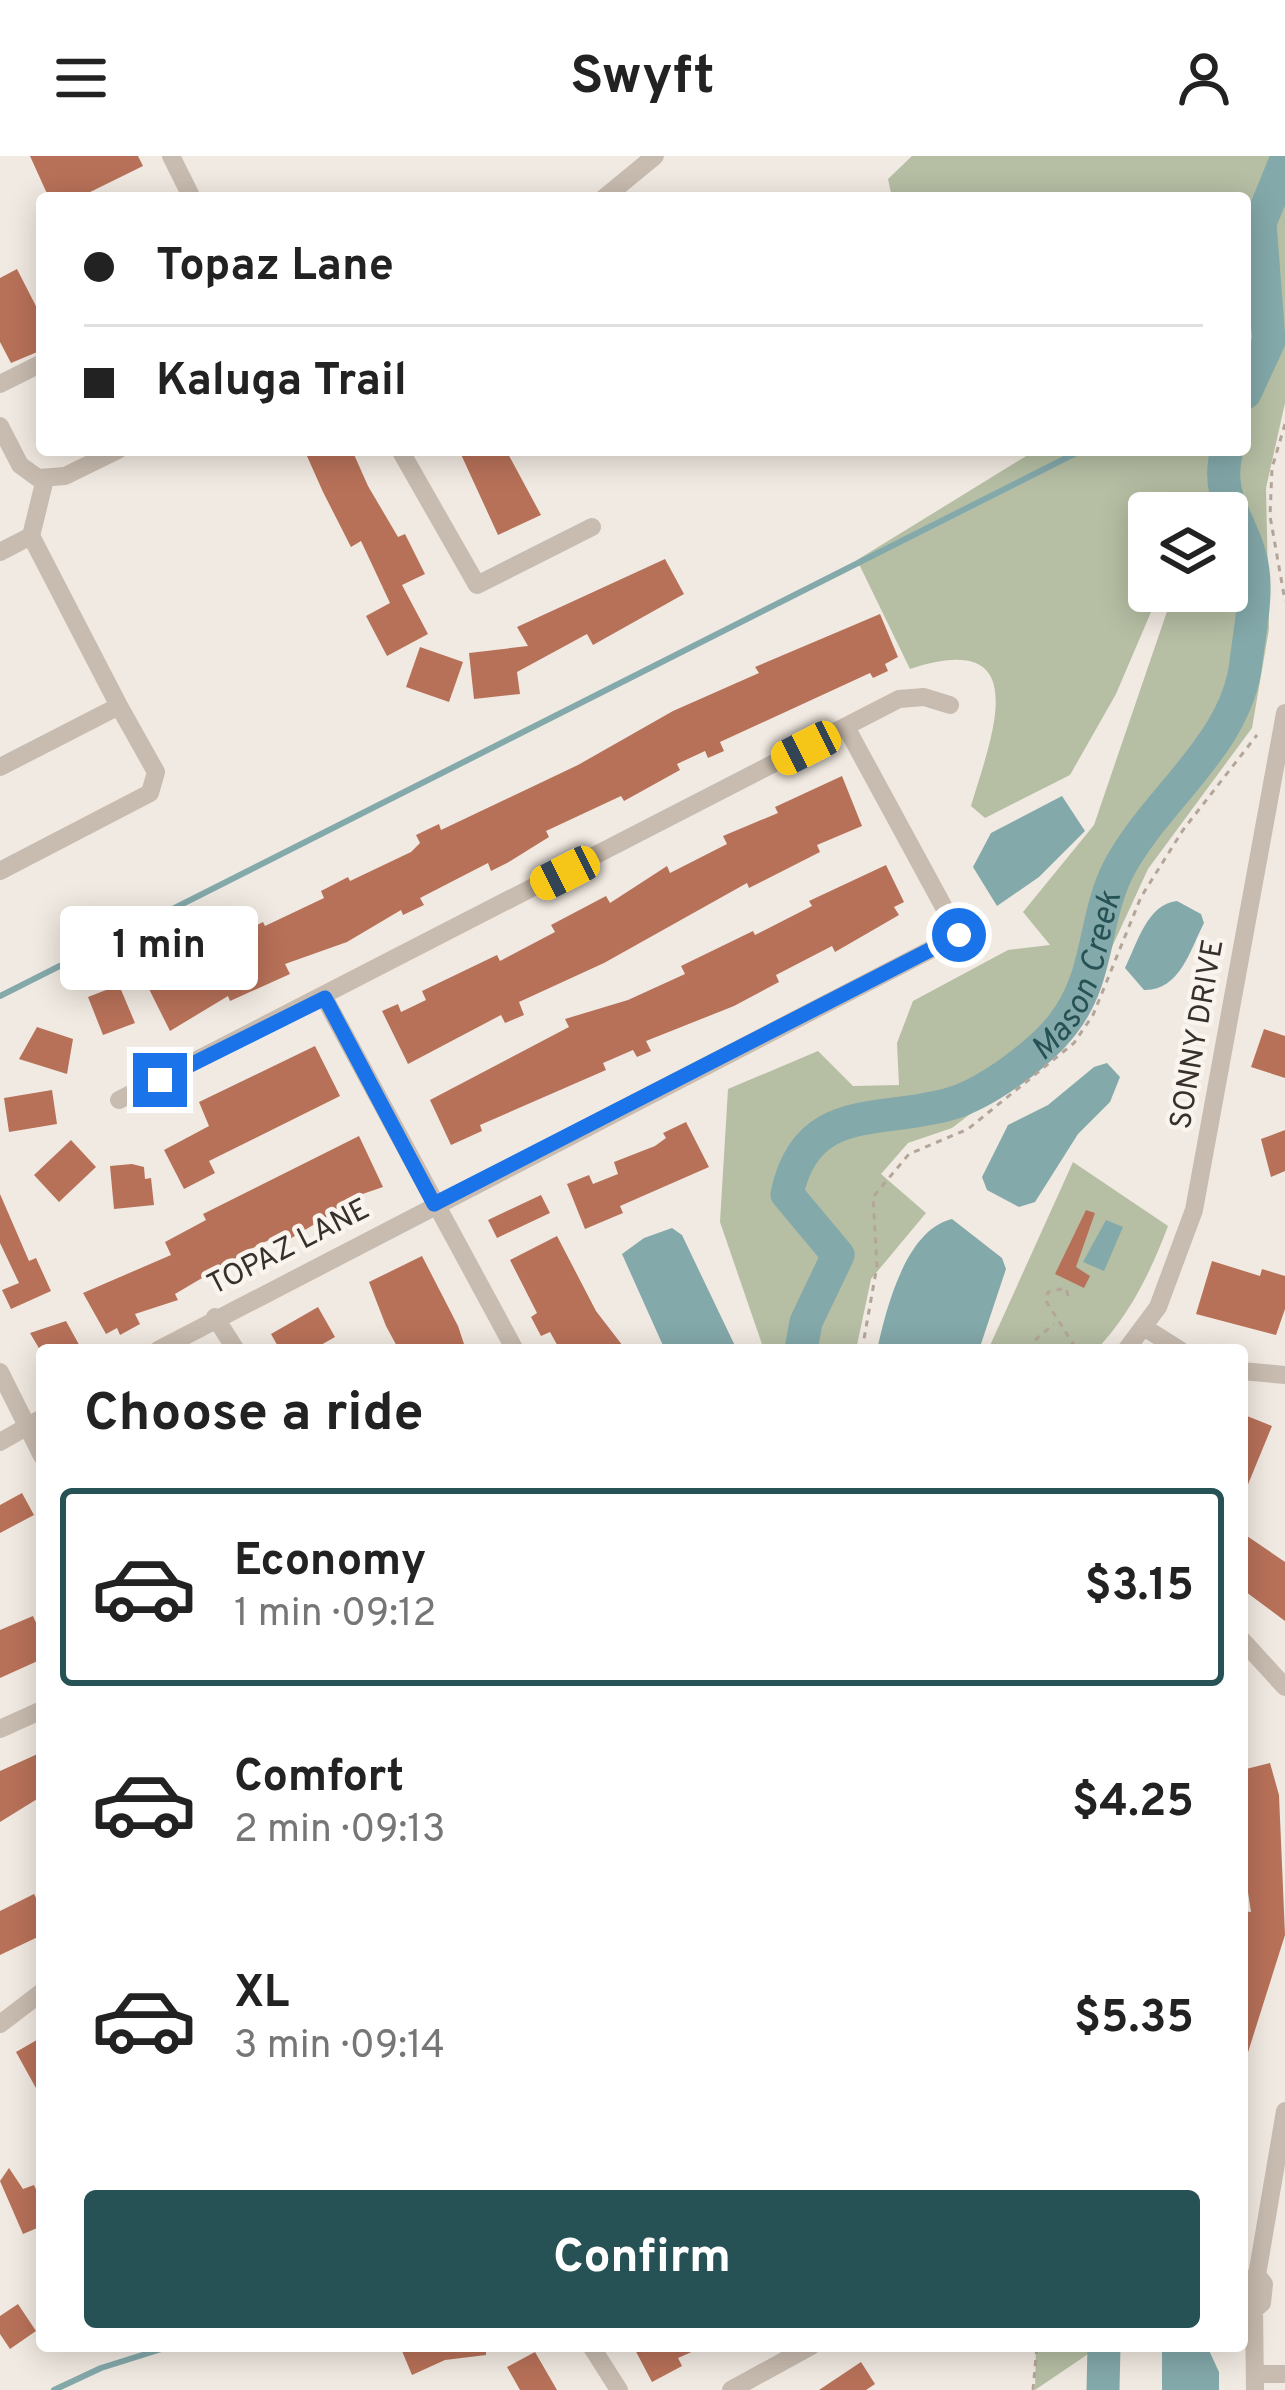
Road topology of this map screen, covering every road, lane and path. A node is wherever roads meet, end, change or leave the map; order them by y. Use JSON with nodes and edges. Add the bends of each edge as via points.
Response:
{"nodes":[{"id":1,"x":171,"y":156,"type":"edge"},
{"id":2,"x":655,"y":156,"type":"edge"},
{"id":3,"x":189,"y":192,"type":"edge"},
{"id":4,"x":611,"y":192,"type":"edge"},
{"id":5,"x":36,"y":366,"type":"edge"},
{"id":6,"x":0,"y":385,"type":"edge"},
{"id":7,"x":1285,"y":424,"type":"edge"},
{"id":8,"x":0,"y":426,"type":"edge"},
{"id":9,"x":106,"y":456,"type":"edge"},
{"id":10,"x":403,"y":456,"type":"edge"},
{"id":11,"x":42,"y":479,"type":"junction"},
{"id":12,"x":592,"y":526,"type":"dead end"},
{"id":13,"x":31,"y":536,"type":"junction"},
{"id":14,"x":0,"y":552,"type":"edge"},
{"id":15,"x":1285,"y":601,"type":"edge"},
{"id":16,"x":950,"y":705,"type":"dead end"},
{"id":17,"x":119,"y":706,"type":"junction"},
{"id":18,"x":1285,"y":713,"type":"edge"},
{"id":19,"x":846,"y":727,"type":"junction"},
{"id":20,"x":1257,"y":735,"type":"dead end"},
{"id":21,"x":0,"y":767,"type":"edge"},
{"id":22,"x":1275,"y":822,"type":"edge"},
{"id":23,"x":0,"y":871,"type":"edge"},
{"id":24,"x":325,"y":998,"type":"junction"},
{"id":25,"x":119,"y":1100,"type":"dead end"},
{"id":26,"x":434,"y":1204,"type":"junction"},
{"id":27,"x":1070,"y":1281,"type":"dead end"},
{"id":28,"x":1066,"y":1288,"type":"junction"},
{"id":29,"x":1068,"y":1296,"type":"dead end"},
{"id":30,"x":215,"y":1317,"type":"junction"},
{"id":31,"x":1055,"y":1323,"type":"junction"},
{"id":32,"x":1145,"y":1328,"type":"junction"},
{"id":33,"x":1035,"y":1340,"type":"dead end"},
{"id":34,"x":168,"y":1344,"type":"edge"},
{"id":35,"x":232,"y":1344,"type":"edge"},
{"id":36,"x":512,"y":1344,"type":"edge"},
{"id":37,"x":863,"y":1344,"type":"edge"},
{"id":38,"x":1072,"y":1344,"type":"edge"},
{"id":39,"x":1131,"y":1344,"type":"edge"},
{"id":40,"x":1170,"y":1344,"type":"edge"},
{"id":41,"x":0,"y":1372,"type":"edge"},
{"id":42,"x":1248,"y":1372,"type":"edge"},
{"id":43,"x":1285,"y":1376,"type":"edge"},
{"id":44,"x":35,"y":1422,"type":"edge"},
{"id":45,"x":0,"y":1442,"type":"edge"},
{"id":46,"x":1248,"y":1647,"type":"edge"},
{"id":47,"x":1285,"y":1687,"type":"edge"},
{"id":48,"x":36,"y":1713,"type":"edge"},
{"id":49,"x":0,"y":1729,"type":"edge"},
{"id":50,"x":36,"y":1997,"type":"edge"},
{"id":51,"x":0,"y":2024,"type":"edge"},
{"id":52,"x":1285,"y":2111,"type":"edge"},
{"id":53,"x":1248,"y":2287,"type":"edge"},
{"id":54,"x":1248,"y":2305,"type":"edge"},
{"id":55,"x":595,"y":2352,"type":"edge"},
{"id":56,"x":800,"y":2352,"type":"edge"},
{"id":57,"x":1036,"y":2352,"type":"edge"},
{"id":58,"x":1285,"y":2374,"type":"edge"},
{"id":59,"x":1256,"y":2382,"type":"edge"},
{"id":60,"x":619,"y":2390,"type":"edge"},
{"id":61,"x":730,"y":2390,"type":"edge"},
{"id":62,"x":1033,"y":2390,"type":"edge"}],
"edges":[{"from":1,"to":3,"type":"street"},
{"from":2,"to":4,"type":"street"},
{"from":5,"to":6,"type":"street"},
{"from":7,"to":15,"type":"path","via":[[1270,516]]},
{"from":8,"to":11,"type":"street","via":[[20,465]]},
{"from":9,"to":11,"type":"street"},
{"from":10,"to":12,"type":"street","via":[[477,585]]},
{"from":11,"to":13,"type":"street"},
{"from":13,"to":14,"type":"street"},
{"from":13,"to":17,"type":"street"},
{"from":16,"to":19,"type":"street","via":[[899,699]]},
{"from":17,"to":21,"type":"street"},
{"from":17,"to":23,"type":"street","via":[[156,772],[150,793]]},
{"from":18,"to":22,"type":"street","name":"SONNY DRIVE"},
{"from":19,"to":24,"type":"street"},
{"from":19,"to":26,"type":"street","name":"TOPAZ LANE","via":[[959,935]]},
{"from":20,"to":37,"type":"path","via":[[1164,859],[1074,1043],[968,1129],[909,1154],[873,1197],[877,1275]]},
{"from":22,"to":32,"type":"street","name":"SONNY DRIVE","via":[[1195,1210]]},
{"from":24,"to":25,"type":"street"},
{"from":24,"to":26,"type":"street"},
{"from":26,"to":30,"type":"street","name":"TOPAZ LANE"},
{"from":26,"to":36,"type":"street"},
{"from":27,"to":28,"type":"path"},
{"from":28,"to":29,"type":"path"},
{"from":28,"to":31,"type":"path","via":[[1046,1296]]},
{"from":30,"to":34,"type":"street","name":"TOPAZ LANE"},
{"from":30,"to":35,"type":"street"},
{"from":31,"to":33,"type":"path"},
{"from":31,"to":38,"type":"path"},
{"from":32,"to":39,"type":"street","name":"SONNY DRIVE"},
{"from":32,"to":40,"type":"street"},
{"from":41,"to":44,"type":"street"},
{"from":42,"to":43,"type":"street"},
{"from":44,"to":45,"type":"street"},
{"from":46,"to":47,"type":"street"},
{"from":48,"to":49,"type":"street"},
{"from":50,"to":51,"type":"street"},
{"from":52,"to":53,"type":"street","via":[[1257,2275]]},
{"from":54,"to":59,"type":"street"},
{"from":55,"to":60,"type":"street"},
{"from":56,"to":61,"type":"street"},
{"from":57,"to":62,"type":"path"},
{"from":58,"to":59,"type":"street"}]}
